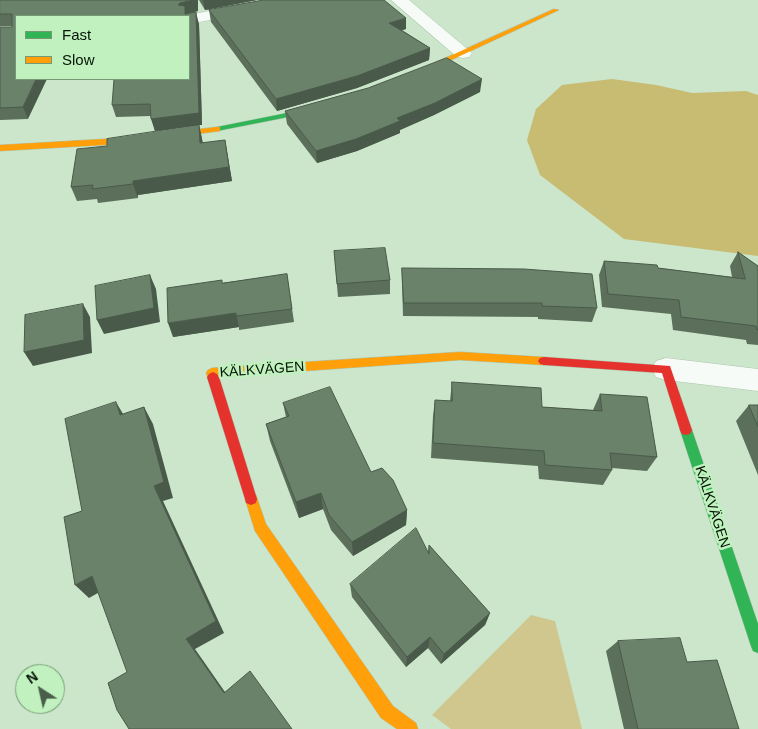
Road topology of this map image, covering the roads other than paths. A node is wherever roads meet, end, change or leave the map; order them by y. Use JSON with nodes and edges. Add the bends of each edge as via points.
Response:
{"nodes":[{"id":1,"x":290,"y":0,"type":"edge"},
{"id":2,"x":400,"y":0,"type":"edge"},
{"id":3,"x":556,"y":10,"type":"dead end"},
{"id":4,"x":190,"y":19,"type":"edge"},
{"id":5,"x":463,"y":53,"type":"junction"},
{"id":6,"x":405,"y":78,"type":"edge"},
{"id":7,"x":336,"y":102,"type":"edge"},
{"id":8,"x":0,"y":148,"type":"edge"},
{"id":9,"x":666,"y":369,"type":"junction"},
{"id":10,"x":758,"y":380,"type":"edge"},
{"id":11,"x":758,"y":646,"type":"edge"},
{"id":12,"x":410,"y":729,"type":"edge"}],
"edges":[{"from":1,"to":4,"type":"street"},
{"from":2,"to":5,"type":"street"},
{"from":3,"to":5,"type":"street"},
{"from":5,"to":6,"type":"street"},
{"from":7,"to":8,"type":"street","via":[[275,120],[161,136]]},
{"from":9,"to":10,"type":"street","name":"KÄLKVÄGEN"},
{"from":9,"to":11,"type":"street","name":"KÄLKVÄGEN"},
{"from":9,"to":12,"type":"street","name":"KÄLKVÄGEN","via":[[460,356],[212,373],[260,527],[387,712]]}]}
